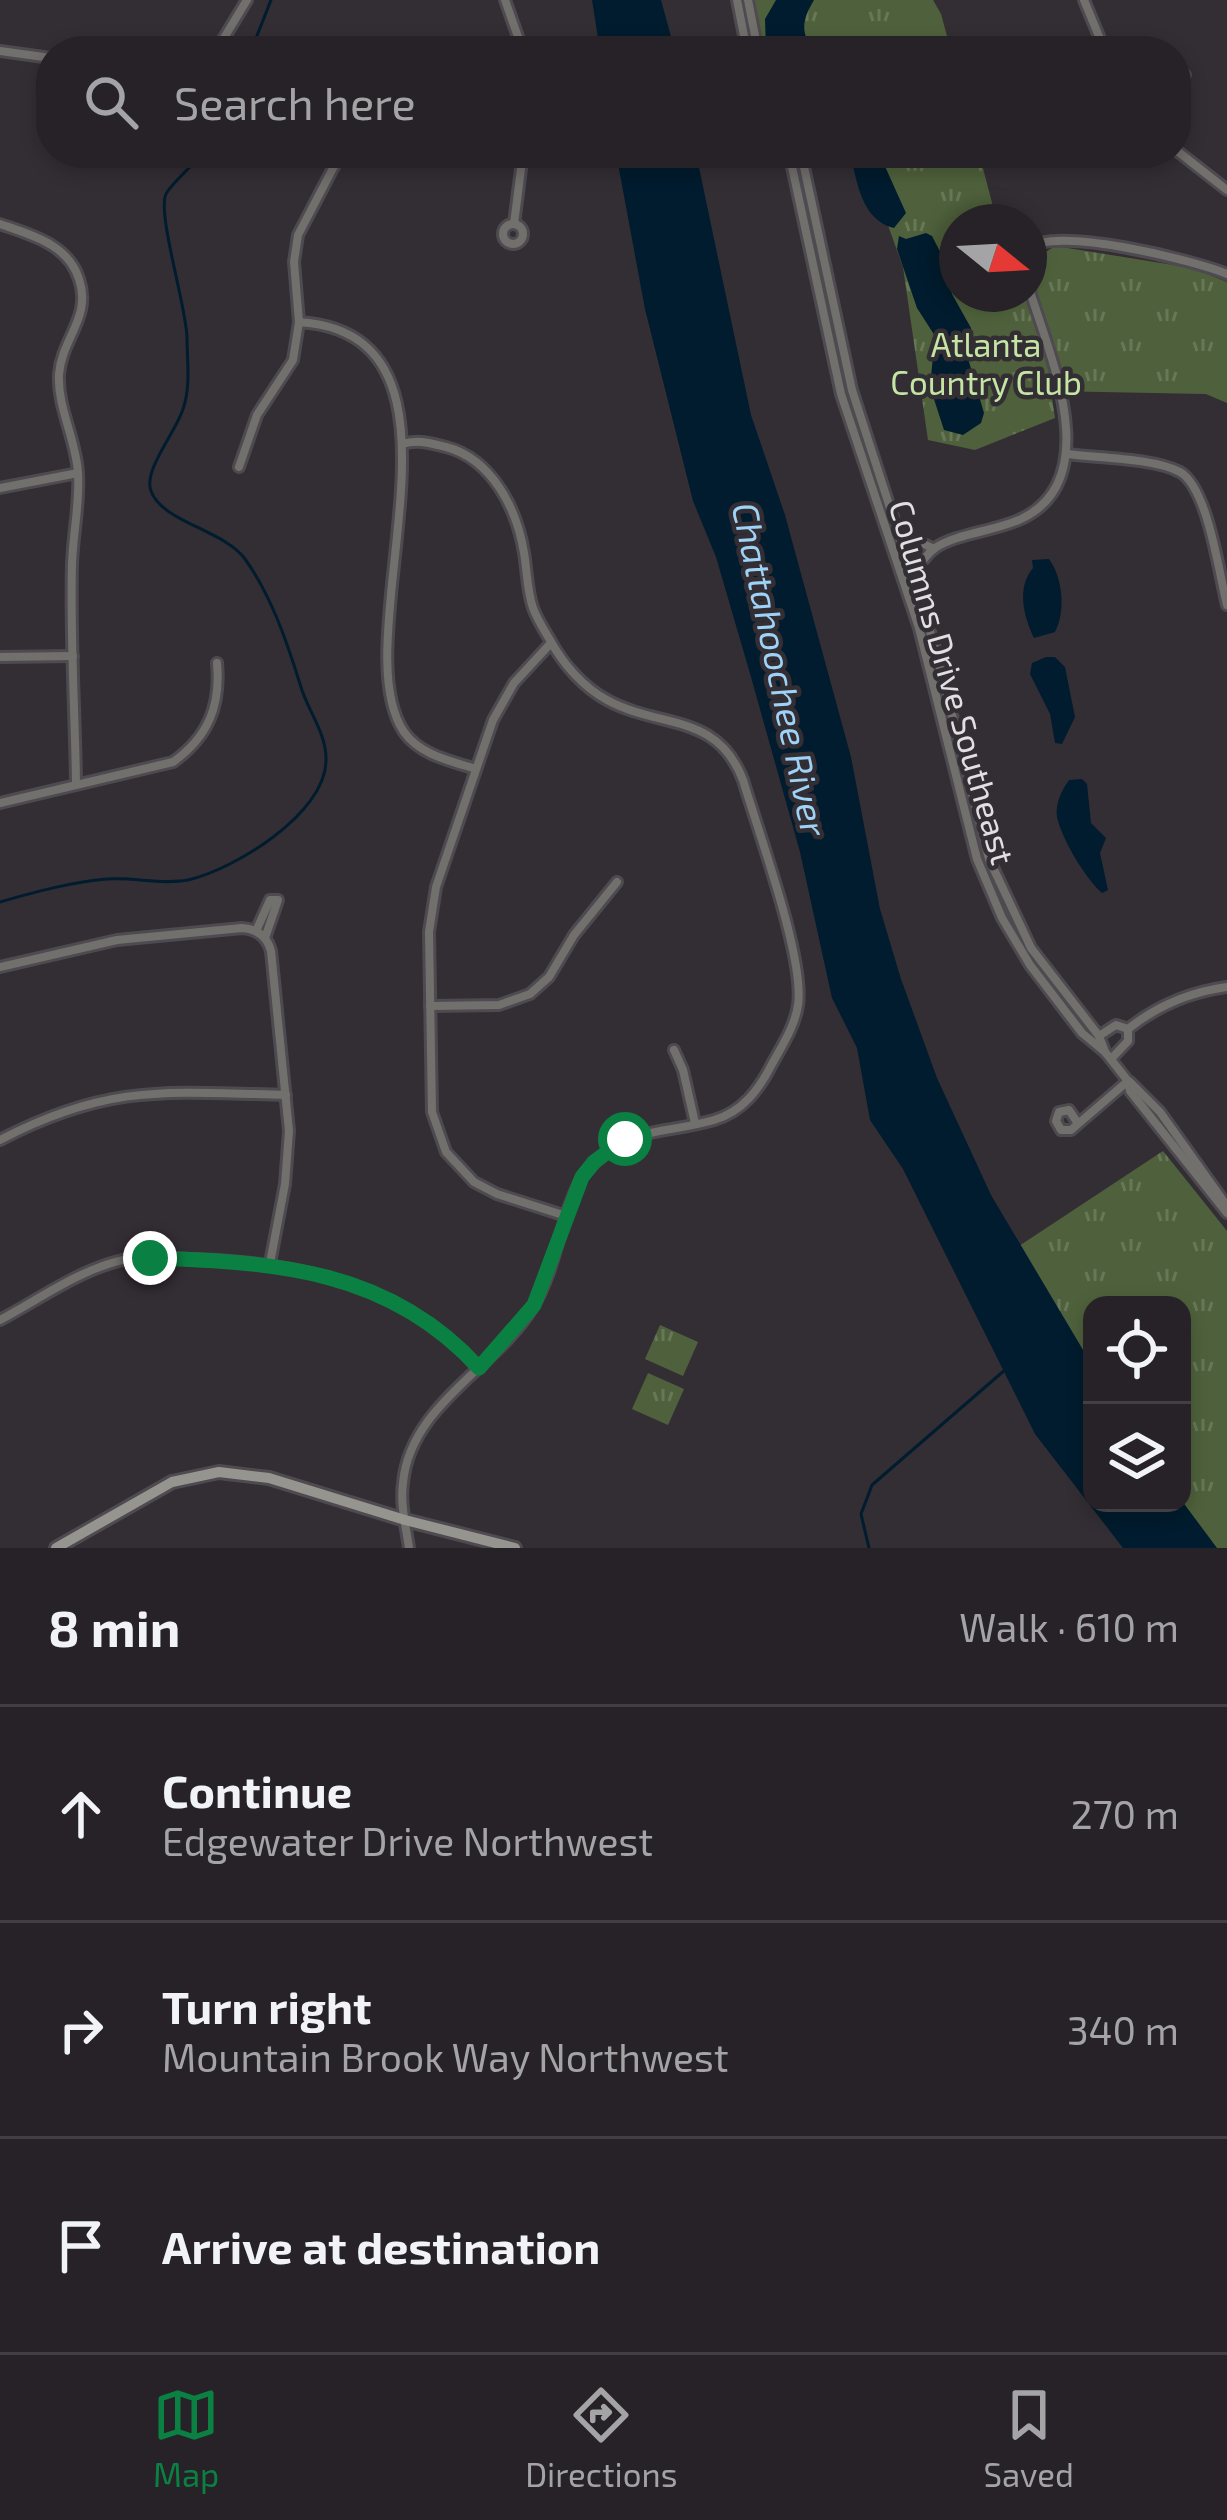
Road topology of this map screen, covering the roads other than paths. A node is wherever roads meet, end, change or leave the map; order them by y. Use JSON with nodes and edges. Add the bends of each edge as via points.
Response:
{"nodes":[{"id":1,"x":247,"y":0,"type":"edge"},
{"id":2,"x":505,"y":0,"type":"edge"},
{"id":3,"x":737,"y":0,"type":"edge"},
{"id":4,"x":748,"y":0,"type":"edge"},
{"id":5,"x":1084,"y":0,"type":"edge"},
{"id":6,"x":225,"y":36,"type":"edge"},
{"id":7,"x":518,"y":36,"type":"edge"},
{"id":8,"x":744,"y":36,"type":"edge"},
{"id":9,"x":755,"y":36,"type":"edge"},
{"id":10,"x":1099,"y":36,"type":"edge"},
{"id":11,"x":0,"y":51,"type":"edge"},
{"id":12,"x":36,"y":56,"type":"edge"},
{"id":13,"x":1191,"y":162,"type":"edge"},
{"id":14,"x":333,"y":168,"type":"edge"},
{"id":15,"x":521,"y":168,"type":"edge"},
{"id":16,"x":792,"y":168,"type":"edge"},
{"id":17,"x":804,"y":168,"type":"edge"},
{"id":18,"x":1227,"y":190,"type":"edge"},
{"id":19,"x":514,"y":224,"type":"dead end"},
{"id":20,"x":0,"y":226,"type":"edge"},
{"id":21,"x":1047,"y":239,"type":"edge"},
{"id":22,"x":1227,"y":274,"type":"edge"},
{"id":23,"x":1036,"y":312,"type":"edge"},
{"id":24,"x":299,"y":322,"type":"junction"},
{"id":25,"x":401,"y":444,"type":"junction"},
{"id":26,"x":1067,"y":454,"type":"junction"},
{"id":27,"x":239,"y":467,"type":"dead end"},
{"id":28,"x":78,"y":473,"type":"junction"},
{"id":29,"x":0,"y":488,"type":"edge"},
{"id":30,"x":898,"y":548,"type":"junction"},
{"id":31,"x":934,"y":549,"type":"junction"},
{"id":32,"x":905,"y":571,"type":"junction"},
{"id":33,"x":1227,"y":605,"type":"edge"},
{"id":34,"x":551,"y":644,"type":"junction"},
{"id":35,"x":73,"y":656,"type":"junction"},
{"id":36,"x":0,"y":657,"type":"edge"},
{"id":37,"x":217,"y":663,"type":"dead end"},
{"id":38,"x":476,"y":769,"type":"junction"},
{"id":39,"x":76,"y":783,"type":"junction"},
{"id":40,"x":0,"y":803,"type":"edge"},
{"id":41,"x":617,"y":882,"type":"dead end"},
{"id":42,"x":0,"y":967,"type":"edge"},
{"id":43,"x":1227,"y":987,"type":"edge"},
{"id":44,"x":430,"y":1006,"type":"junction"},
{"id":45,"x":1128,"y":1030,"type":"junction"},
{"id":46,"x":1099,"y":1036,"type":"junction"},
{"id":47,"x":674,"y":1050,"type":"dead end"},
{"id":48,"x":1108,"y":1055,"type":"junction"},
{"id":49,"x":1128,"y":1081,"type":"junction"},
{"id":50,"x":286,"y":1095,"type":"junction"},
{"id":51,"x":1077,"y":1122,"type":"dead end"},
{"id":52,"x":695,"y":1123,"type":"junction"},
{"id":53,"x":0,"y":1140,"type":"edge"},
{"id":54,"x":1227,"y":1209,"type":"edge"},
{"id":55,"x":566,"y":1216,"type":"junction"},
{"id":56,"x":269,"y":1263,"type":"junction"},
{"id":57,"x":0,"y":1320,"type":"edge"},
{"id":58,"x":479,"y":1368,"type":"junction"},
{"id":59,"x":405,"y":1520,"type":"junction"},
{"id":60,"x":56,"y":1548,"type":"edge"},
{"id":61,"x":409,"y":1548,"type":"edge"},
{"id":62,"x":515,"y":1548,"type":"edge"}],
"edges":[{"from":1,"to":6,"type":"street"},
{"from":2,"to":7,"type":"street"},
{"from":3,"to":8,"type":"street"},
{"from":4,"to":9,"type":"street"},
{"from":5,"to":10,"type":"street"},
{"from":11,"to":12,"type":"street"},
{"from":13,"to":18,"type":"street"},
{"from":14,"to":24,"type":"street","via":[[298,235]]},
{"from":15,"to":19,"type":"street"},
{"from":16,"to":30,"type":"street","name":"Columns Drive Southeast","via":[[836,371]]},
{"from":17,"to":30,"type":"street","name":"Columns Drive Southeast","via":[[852,390]]},
{"from":20,"to":28,"type":"street","via":[[56,248],[81,281],[82,316],[59,378]]},
{"from":21,"to":22,"type":"street","via":[[1176,258]]},
{"from":23,"to":26,"type":"street","via":[[1062,401]]},
{"from":24,"to":25,"type":"street","via":[[338,329],[374,355],[392,387]]},
{"from":24,"to":27,"type":"street","via":[[293,360],[257,415]]},
{"from":25,"to":34,"type":"street","via":[[456,450],[499,484],[524,546],[532,605]]},
{"from":25,"to":38,"type":"street","via":[[392,698],[415,743]]},
{"from":26,"to":31,"type":"street","via":[[1058,484],[1037,510]]},
{"from":26,"to":33,"type":"street","via":[[1189,478]]},
{"from":28,"to":29,"type":"street"},
{"from":28,"to":35,"type":"street"},
{"from":30,"to":31,"type":"street","via":[[920,542]]},
{"from":30,"to":32,"type":"street","name":"Columns Drive Southeast"},
{"from":31,"to":32,"type":"street"},
{"from":32,"to":46,"type":"street","name":"Columns Drive Southeast","via":[[933,640],[997,880],[1031,948]]},
{"from":32,"to":48,"type":"street","name":"Columns Drive Southeast","via":[[989,891],[1053,997]]},
{"from":34,"to":38,"type":"street","via":[[506,695]]},
{"from":34,"to":52,"type":"street","via":[[604,699],[712,736],[743,780],[796,971],[798,1005],[753,1095],[725,1116]]},
{"from":35,"to":36,"type":"street"},
{"from":35,"to":39,"type":"street"},
{"from":37,"to":39,"type":"street","via":[[214,712],[188,751],[158,768]]},
{"from":38,"to":44,"type":"street","via":[[432,902]]},
{"from":39,"to":40,"type":"street"},
{"from":41,"to":44,"type":"street","via":[[530,994],[499,1005]]},
{"from":42,"to":50,"type":"street","via":[[117,940],[242,928],[261,934],[271,951]]},
{"from":43,"to":45,"type":"street","via":[[1178,1000]]},
{"from":44,"to":55,"type":"street","via":[[432,1112],[446,1152],[484,1188]]},
{"from":45,"to":46,"type":"street","via":[[1116,1025]]},
{"from":45,"to":48,"type":"street","via":[[1128,1041]]},
{"from":46,"to":48,"type":"street","name":"Columns Drive Southeast"},
{"from":47,"to":52,"type":"street"},
{"from":48,"to":49,"type":"street","name":"Columns Drive Southeast"},
{"from":49,"to":51,"type":"street"},
{"from":49,"to":54,"type":"street","name":"Columns Drive Southeast"},
{"from":50,"to":53,"type":"street","via":[[123,1095],[63,1110]]},
{"from":50,"to":56,"type":"street","via":[[288,1163]]},
{"from":52,"to":55,"type":"street","via":[[642,1132],[609,1148],[582,1177]]},
{"from":55,"to":58,"type":"street","via":[[534,1305]]},
{"from":56,"to":57,"type":"street","via":[[120,1261]]},
{"from":56,"to":58,"type":"street","via":[[398,1302]]},
{"from":58,"to":59,"type":"street","via":[[415,1444],[402,1487]]},
{"from":59,"to":60,"type":"street","via":[[269,1478],[219,1472],[172,1482]]},
{"from":59,"to":61,"type":"street"},
{"from":59,"to":62,"type":"street"}]}
